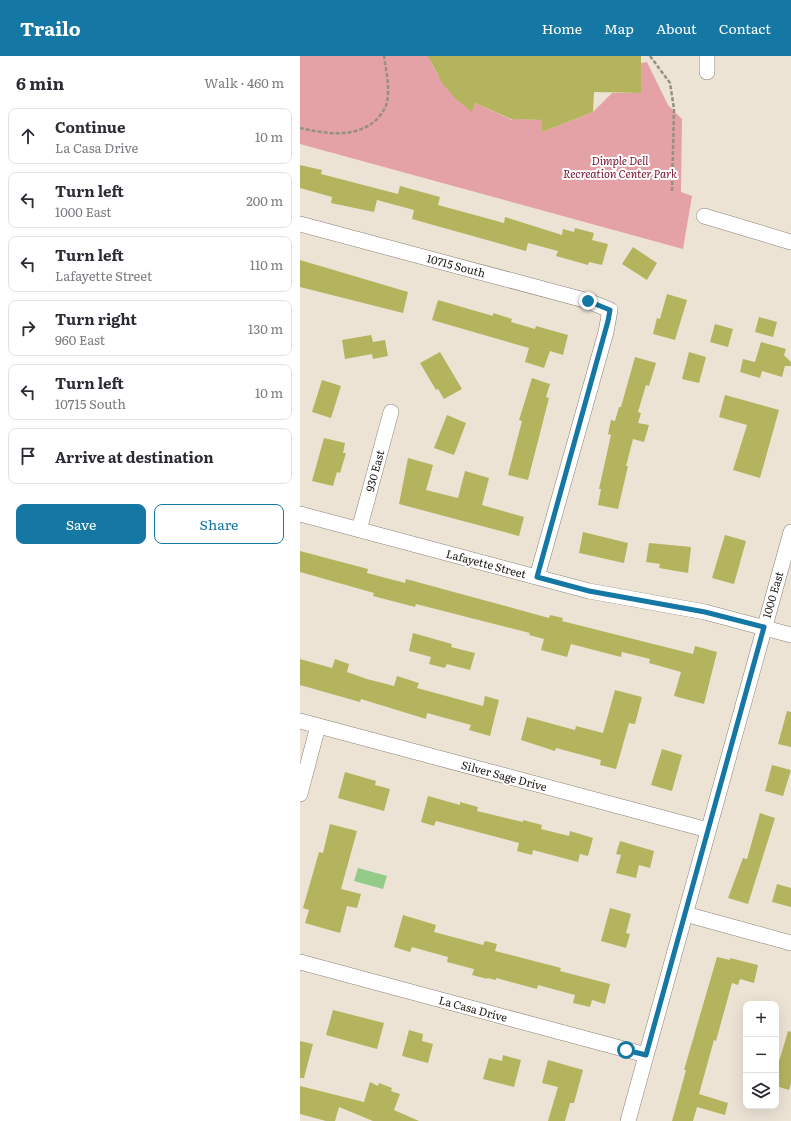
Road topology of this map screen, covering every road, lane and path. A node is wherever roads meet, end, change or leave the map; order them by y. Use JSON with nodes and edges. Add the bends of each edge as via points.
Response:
{"nodes":[{"id":1,"x":384,"y":56,"type":"edge"},
{"id":2,"x":650,"y":56,"type":"edge"},
{"id":3,"x":707,"y":56,"type":"edge"},
{"id":4,"x":707,"y":72,"type":"dead end"},
{"id":5,"x":300,"y":128,"type":"edge"},
{"id":6,"x":672,"y":192,"type":"dead end"},
{"id":7,"x":704,"y":216,"type":"dead end"},
{"id":8,"x":300,"y":224,"type":"edge"},
{"id":9,"x":791,"y":242,"type":"edge"},
{"id":10,"x":391,"y":412,"type":"dead end"},
{"id":11,"x":300,"y":514,"type":"edge"},
{"id":12,"x":360,"y":530,"type":"junction"},
{"id":13,"x":791,"y":532,"type":"edge"},
{"id":14,"x":537,"y":577,"type":"junction"},
{"id":15,"x":764,"y":627,"type":"junction"},
{"id":16,"x":791,"y":635,"type":"edge"},
{"id":17,"x":300,"y":721,"type":"edge"},
{"id":18,"x":318,"y":726,"type":"junction"},
{"id":19,"x":300,"y":794,"type":"edge"},
{"id":20,"x":708,"y":830,"type":"junction"},
{"id":21,"x":685,"y":914,"type":"junction"},
{"id":22,"x":791,"y":943,"type":"edge"},
{"id":23,"x":300,"y":962,"type":"edge"},
{"id":24,"x":646,"y":1055,"type":"junction"},
{"id":25,"x":628,"y":1121,"type":"edge"}],
"edges":[{"from":1,"to":5,"type":"path","via":[[387,104],[383,113],[372,124],[358,131],[335,133]]},
{"from":2,"to":6,"type":"path","via":[[670,83],[674,109]]},
{"from":3,"to":4,"type":"street"},
{"from":7,"to":9,"type":"street"},
{"from":8,"to":14,"type":"street","name":"10715 South","via":[[588,301],[610,310]]},
{"from":10,"to":12,"type":"street","name":"930 East"},
{"from":11,"to":12,"type":"street","name":"Lafayette Street"},
{"from":12,"to":14,"type":"street","name":"Lafayette Street"},
{"from":13,"to":15,"type":"street","name":"1000 East"},
{"from":14,"to":15,"type":"street","name":"Lafayette Street","via":[[589,591],[693,609]]},
{"from":15,"to":16,"type":"street","name":"Lafayette Street"},
{"from":15,"to":20,"type":"street","name":"1000 East"},
{"from":17,"to":18,"type":"street","name":"Silver Sage Drive"},
{"from":18,"to":19,"type":"street"},
{"from":18,"to":20,"type":"street","name":"Silver Sage Drive"},
{"from":20,"to":21,"type":"street","name":"1000 East"},
{"from":21,"to":22,"type":"street"},
{"from":21,"to":24,"type":"street","name":"1000 East"},
{"from":23,"to":24,"type":"street","name":"La Casa Drive"},
{"from":24,"to":25,"type":"street","name":"1000 East"}]}
